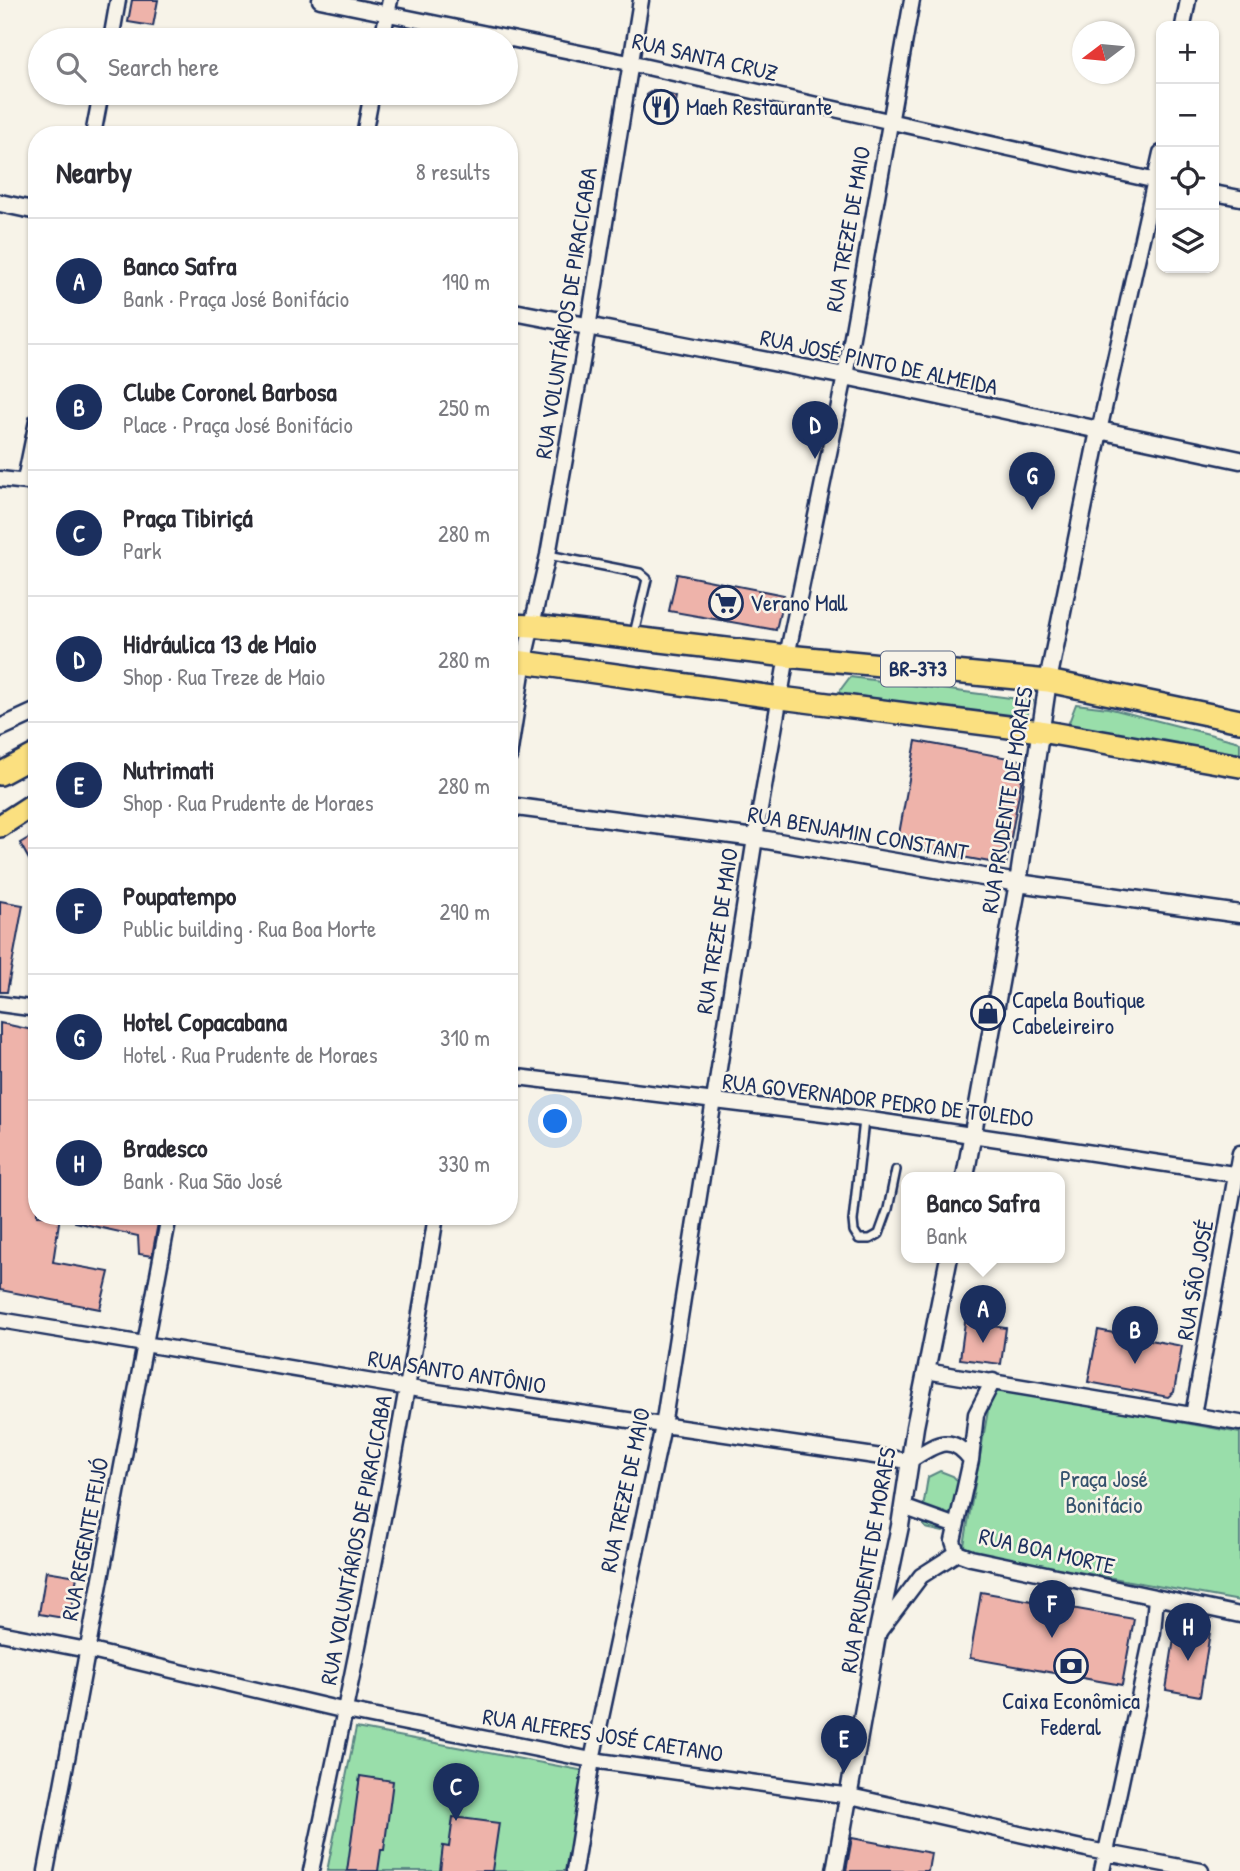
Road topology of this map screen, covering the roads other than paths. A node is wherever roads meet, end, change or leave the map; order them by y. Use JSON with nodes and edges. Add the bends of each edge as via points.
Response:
{"nodes":[{"id":1,"x":118,"y":0,"type":"edge"},
{"id":2,"x":320,"y":0,"type":"edge"},
{"id":3,"x":641,"y":0,"type":"edge"},
{"id":4,"x":912,"y":0,"type":"edge"},
{"id":5,"x":1188,"y":0,"type":"edge"},
{"id":6,"x":389,"y":6,"type":"edge"},
{"id":7,"x":1184,"y":21,"type":"edge"},
{"id":8,"x":113,"y":28,"type":"edge"},
{"id":9,"x":384,"y":28,"type":"edge"},
{"id":10,"x":482,"y":28,"type":"edge"},
{"id":11,"x":518,"y":37,"type":"edge"},
{"id":12,"x":629,"y":63,"type":"junction"},
{"id":13,"x":99,"y":105,"type":"edge"},
{"id":14,"x":370,"y":105,"type":"edge"},
{"id":15,"x":891,"y":122,"type":"junction"},
{"id":16,"x":95,"y":126,"type":"edge"},
{"id":17,"x":366,"y":126,"type":"edge"},
{"id":18,"x":1156,"y":181,"type":"edge"},
{"id":19,"x":1219,"y":193,"type":"edge"},
{"id":20,"x":1156,"y":194,"type":"edge"},
{"id":21,"x":1240,"y":198,"type":"edge"},
{"id":22,"x":0,"y":204,"type":"edge"},
{"id":23,"x":28,"y":209,"type":"edge"},
{"id":24,"x":518,"y":313,"type":"edge"},
{"id":25,"x":588,"y":328,"type":"junction"},
{"id":26,"x":845,"y":376,"type":"junction"},
{"id":27,"x":1099,"y":431,"type":"junction"},
{"id":28,"x":1240,"y":460,"type":"edge"},
{"id":29,"x":0,"y":480,"type":"edge"},
{"id":30,"x":28,"y":482,"type":"edge"},
{"id":31,"x":548,"y":555,"type":"junction"},
{"id":32,"x":518,"y":625,"type":"edge"},
{"id":33,"x":533,"y":626,"type":"junction"},
{"id":34,"x":633,"y":637,"type":"junction"},
{"id":35,"x":787,"y":656,"type":"junction"},
{"id":36,"x":518,"y":658,"type":"edge"},
{"id":37,"x":518,"y":660,"type":"edge"},
{"id":38,"x":1048,"y":681,"type":"junction"},
{"id":39,"x":781,"y":698,"type":"junction"},
{"id":40,"x":28,"y":715,"type":"edge"},
{"id":41,"x":1240,"y":721,"type":"edge"},
{"id":42,"x":0,"y":729,"type":"edge"},
{"id":43,"x":1040,"y":730,"type":"junction"},
{"id":44,"x":28,"y":759,"type":"edge"},
{"id":45,"x":1240,"y":766,"type":"edge"},
{"id":46,"x":0,"y":774,"type":"edge"},
{"id":47,"x":518,"y":807,"type":"edge"},
{"id":48,"x":28,"y":808,"type":"edge"},
{"id":49,"x":0,"y":826,"type":"edge"},
{"id":50,"x":755,"y":838,"type":"junction"},
{"id":51,"x":1018,"y":883,"type":"junction"},
{"id":52,"x":1240,"y":914,"type":"edge"},
{"id":53,"x":0,"y":1004,"type":"edge"},
{"id":54,"x":28,"y":1008,"type":"edge"},
{"id":55,"x":518,"y":1077,"type":"edge"},
{"id":56,"x":713,"y":1102,"type":"junction"},
{"id":57,"x":864,"y":1119,"type":"junction"},
{"id":58,"x":973,"y":1134,"type":"junction"},
{"id":59,"x":1240,"y":1153,"type":"edge"},
{"id":60,"x":896,"y":1170,"type":"dead end"},
{"id":61,"x":966,"y":1172,"type":"edge"},
{"id":62,"x":1238,"y":1175,"type":"edge"},
{"id":63,"x":167,"y":1225,"type":"edge"},
{"id":64,"x":435,"y":1225,"type":"edge"},
{"id":65,"x":948,"y":1263,"type":"edge"},
{"id":66,"x":0,"y":1320,"type":"edge"},
{"id":67,"x":145,"y":1345,"type":"junction"},
{"id":68,"x":926,"y":1371,"type":"junction"},
{"id":69,"x":993,"y":1381,"type":"junction"},
{"id":70,"x":409,"y":1388,"type":"junction"},
{"id":71,"x":1193,"y":1415,"type":"junction"},
{"id":72,"x":1240,"y":1423,"type":"edge"},
{"id":73,"x":663,"y":1426,"type":"junction"},
{"id":74,"x":971,"y":1460,"type":"junction"},
{"id":75,"x":909,"y":1461,"type":"junction"},
{"id":76,"x":903,"y":1507,"type":"junction"},
{"id":77,"x":956,"y":1526,"type":"junction"},
{"id":78,"x":957,"y":1553,"type":"junction"},
{"id":79,"x":1156,"y":1598,"type":"junction"},
{"id":80,"x":1240,"y":1615,"type":"edge"},
{"id":81,"x":0,"y":1633,"type":"edge"},
{"id":82,"x":877,"y":1635,"type":"junction"},
{"id":83,"x":87,"y":1650,"type":"junction"},
{"id":84,"x":346,"y":1711,"type":"junction"},
{"id":85,"x":592,"y":1760,"type":"junction"},
{"id":86,"x":850,"y":1796,"type":"junction"},
{"id":87,"x":1105,"y":1852,"type":"junction"},
{"id":88,"x":46,"y":1871,"type":"edge"},
{"id":89,"x":311,"y":1871,"type":"edge"},
{"id":90,"x":574,"y":1871,"type":"edge"},
{"id":91,"x":835,"y":1871,"type":"edge"},
{"id":92,"x":1102,"y":1871,"type":"edge"},
{"id":93,"x":1201,"y":1871,"type":"edge"}],
"edges":[{"from":1,"to":8,"type":"street"},
{"from":2,"to":6,"type":"street","name":"RUA SANTA CRUZ"},
{"from":3,"to":12,"type":"street","name":"RUA VOLUNTÁRIOS DE PIRACICABA"},
{"from":4,"to":15,"type":"street","name":"RUA TREZE DE MAIO"},
{"from":5,"to":7,"type":"street"},
{"from":6,"to":9,"type":"street"},
{"from":6,"to":10,"type":"street","name":"RUA SANTA CRUZ"},
{"from":11,"to":12,"type":"street","name":"RUA SANTA CRUZ"},
{"from":12,"to":15,"type":"street","name":"RUA SANTA CRUZ"},
{"from":12,"to":25,"type":"street","name":"RUA VOLUNTÁRIOS DE PIRACICABA"},
{"from":13,"to":16,"type":"street"},
{"from":14,"to":17,"type":"street"},
{"from":15,"to":18,"type":"street","name":"RUA SANTA CRUZ"},
{"from":15,"to":26,"type":"street","name":"RUA TREZE DE MAIO"},
{"from":19,"to":21,"type":"street"},
{"from":20,"to":27,"type":"street"},
{"from":22,"to":23,"type":"street"},
{"from":24,"to":25,"type":"street","name":"RUA JOSÉ PINTO DE ALMEIDA"},
{"from":25,"to":26,"type":"street","name":"RUA JOSÉ PINTO DE ALMEIDA"},
{"from":25,"to":31,"type":"street","name":"RUA VOLUNTÁRIOS DE PIRACICABA"},
{"from":26,"to":27,"type":"street","name":"RUA JOSÉ PINTO DE ALMEIDA"},
{"from":26,"to":35,"type":"street","name":"RUA TREZE DE MAIO"},
{"from":27,"to":28,"type":"street","name":"RUA JOSÉ PINTO DE ALMEIDA"},
{"from":27,"to":38,"type":"street","name":"RUA PRUDENTE DE MORAES"},
{"from":29,"to":30,"type":"street"},
{"from":31,"to":33,"type":"street","name":"RUA VOLUNTÁRIOS DE PIRACICABA"},
{"from":31,"to":34,"type":"lane","via":[[640,573],[647,579]]},
{"from":32,"to":33,"type":"main road","number":"BR-373"},
{"from":33,"to":34,"type":"main road","number":"BR-373"},
{"from":33,"to":36,"type":"street","name":"RUA VOLUNTÁRIOS DE PIRACICABA"},
{"from":34,"to":35,"type":"main road","number":"BR-373"},
{"from":35,"to":38,"type":"main road","number":"BR-373"},
{"from":35,"to":39,"type":"street","name":"RUA TREZE DE MAIO"},
{"from":37,"to":39,"type":"main road","number":"BR-373"},
{"from":38,"to":41,"type":"main road","number":"BR-373"},
{"from":38,"to":43,"type":"street","name":"RUA PRUDENTE DE MORAES"},
{"from":39,"to":43,"type":"main road","number":"BR-373"},
{"from":39,"to":50,"type":"street","name":"RUA TREZE DE MAIO"},
{"from":40,"to":42,"type":"street"},
{"from":43,"to":45,"type":"main road","number":"BR-373"},
{"from":43,"to":51,"type":"street","name":"RUA PRUDENTE DE MORAES"},
{"from":44,"to":46,"type":"main road"},
{"from":47,"to":50,"type":"street","name":"RUA BENJAMIN CONSTANT"},
{"from":48,"to":49,"type":"main road"},
{"from":50,"to":51,"type":"street","name":"RUA BENJAMIN CONSTANT"},
{"from":50,"to":56,"type":"street","name":"RUA TREZE DE MAIO"},
{"from":51,"to":52,"type":"street","name":"RUA BENJAMIN CONSTANT"},
{"from":51,"to":58,"type":"street","name":"RUA PRUDENTE DE MORAES"},
{"from":53,"to":54,"type":"street"},
{"from":55,"to":56,"type":"street","name":"RUA GOVERNADOR PEDRO DE TOLEDO"},
{"from":56,"to":57,"type":"street","name":"RUA GOVERNADOR PEDRO DE TOLEDO"},
{"from":56,"to":73,"type":"street","name":"RUA TREZE DE MAIO"},
{"from":57,"to":58,"type":"street","name":"RUA GOVERNADOR PEDRO DE TOLEDO"},
{"from":57,"to":60,"type":"lane","via":[[853,1221],[859,1239],[880,1234]]},
{"from":58,"to":61,"type":"street","name":"RUA PRUDENTE DE MORAES"},
{"from":58,"to":62,"type":"street","name":"RUA GOVERNADOR PEDRO DE TOLEDO"},
{"from":59,"to":62,"type":"street","name":"RUA SÃO JOSÉ"},
{"from":62,"to":71,"type":"street","name":"RUA SÃO JOSÉ"},
{"from":63,"to":67,"type":"street","name":"RUA REGENTE FEIJÓ"},
{"from":64,"to":70,"type":"street","name":"RUA VOLUNTÁRIOS DE PIRACICABA"},
{"from":65,"to":68,"type":"street","name":"RUA PRUDENTE DE MORAES"},
{"from":66,"to":67,"type":"street","name":"RUA SANTO ANTÔNIO"},
{"from":67,"to":70,"type":"street","name":"RUA SANTO ANTÔNIO"},
{"from":67,"to":83,"type":"street","name":"RUA REGENTE FEIJÓ"},
{"from":68,"to":69,"type":"street"},
{"from":68,"to":75,"type":"street","name":"RUA PRUDENTE DE MORAES"},
{"from":69,"to":71,"type":"street"},
{"from":69,"to":74,"type":"street","via":[[976,1414]]},
{"from":70,"to":73,"type":"street","name":"RUA SANTO ANTÔNIO"},
{"from":70,"to":84,"type":"street","name":"RUA VOLUNTÁRIOS DE PIRACICABA"},
{"from":71,"to":72,"type":"street"},
{"from":73,"to":75,"type":"street","name":"RUA SANTO ANTÔNIO"},
{"from":73,"to":85,"type":"street","name":"RUA TREZE DE MAIO"},
{"from":74,"to":75,"type":"street","via":[[962,1448],[949,1442]]},
{"from":74,"to":77,"type":"street"},
{"from":75,"to":76,"type":"street","name":"RUA PRUDENTE DE MORAES"},
{"from":76,"to":77,"type":"street"},
{"from":76,"to":82,"type":"street","name":"RUA PRUDENTE DE MORAES"},
{"from":77,"to":78,"type":"street","via":[[953,1541]]},
{"from":78,"to":79,"type":"street","name":"RUA BOA MORTE"},
{"from":78,"to":82,"type":"street","name":"RUA BOA MORTE","via":[[921,1576]]},
{"from":79,"to":80,"type":"street","name":"RUA BOA MORTE"},
{"from":79,"to":87,"type":"street","via":[[1153,1632]]},
{"from":81,"to":83,"type":"street","name":"RUA ALFERES JOSÉ CAETANO"},
{"from":82,"to":86,"type":"street","name":"RUA PRUDENTE DE MORAES"},
{"from":83,"to":84,"type":"street","name":"RUA ALFERES JOSÉ CAETANO"},
{"from":83,"to":88,"type":"street","name":"RUA REGENTE FEIJÓ"},
{"from":84,"to":85,"type":"street","name":"RUA ALFERES JOSÉ CAETANO"},
{"from":84,"to":89,"type":"street","name":"RUA VOLUNTÁRIOS DE PIRACICABA"},
{"from":85,"to":86,"type":"street","name":"RUA ALFERES JOSÉ CAETANO"},
{"from":85,"to":90,"type":"street","name":"RUA TREZE DE MAIO"},
{"from":86,"to":87,"type":"street","name":"RUA ALFERES JOSÉ CAETANO"},
{"from":86,"to":91,"type":"street","name":"RUA PRUDENTE DE MORAES"},
{"from":87,"to":92,"type":"street"},
{"from":87,"to":93,"type":"street","name":"RUA ALFERES JOSÉ CAETANO"}]}
